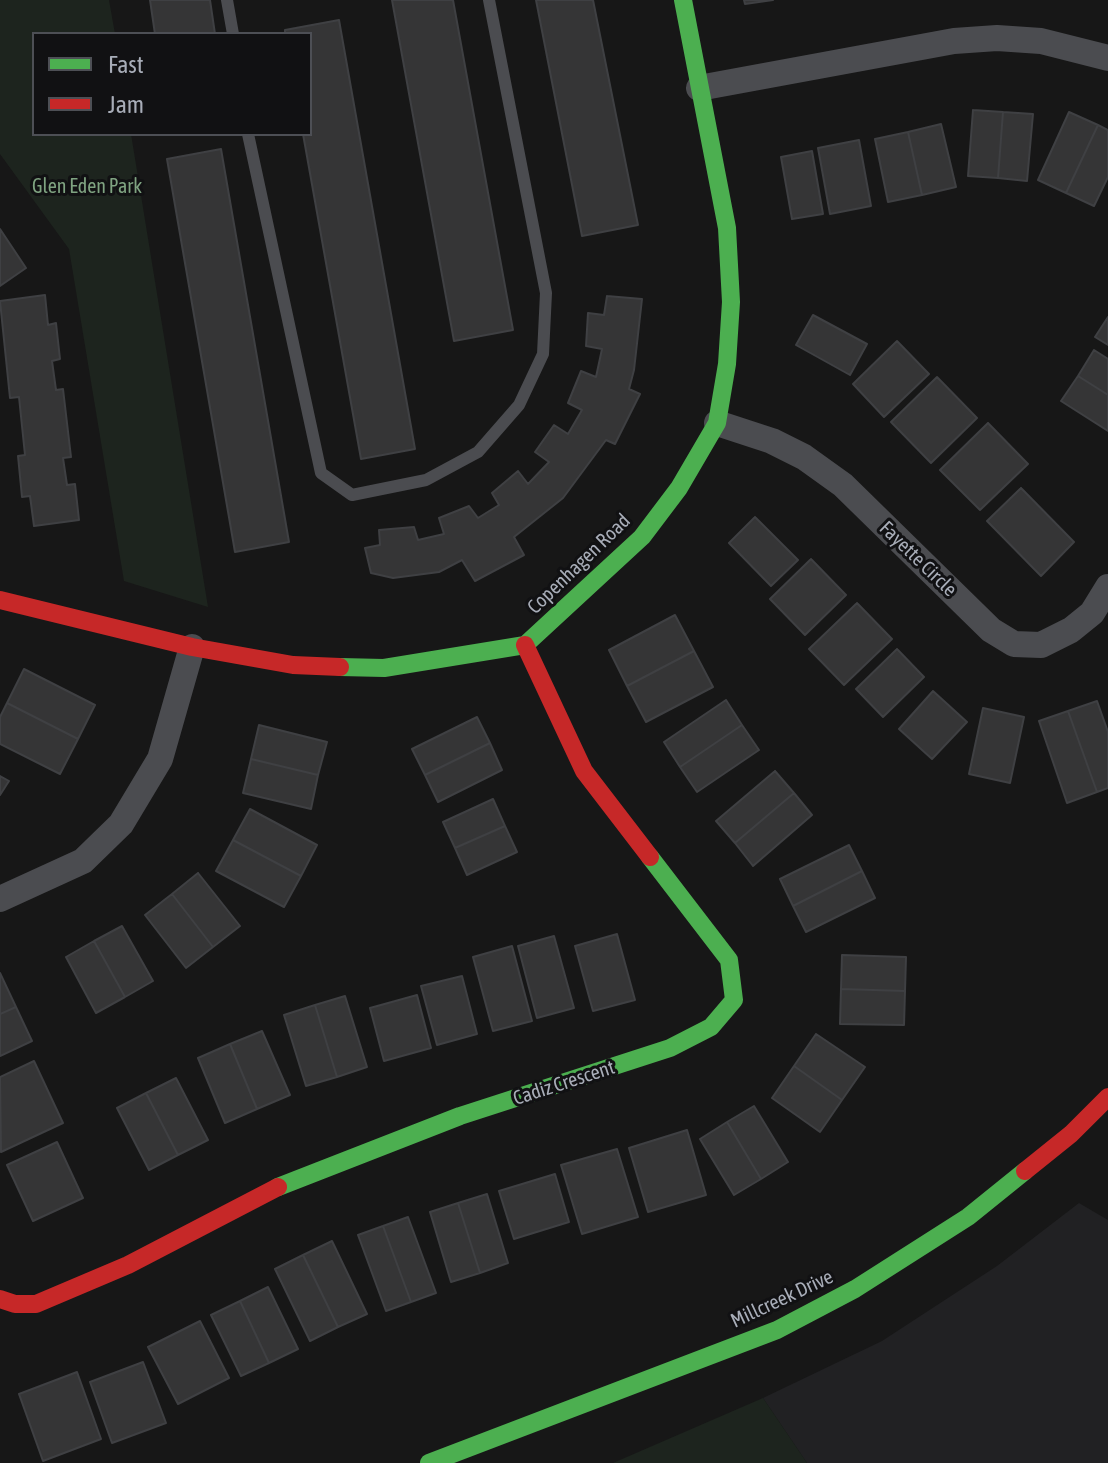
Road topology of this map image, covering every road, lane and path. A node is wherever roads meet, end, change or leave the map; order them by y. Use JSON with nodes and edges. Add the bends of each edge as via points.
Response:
{"nodes":[{"id":1,"x":227,"y":0,"type":"edge"},
{"id":2,"x":489,"y":0,"type":"edge"},
{"id":3,"x":683,"y":0,"type":"edge"},
{"id":4,"x":233,"y":32,"type":"edge"},
{"id":5,"x":1108,"y":58,"type":"edge"},
{"id":6,"x":699,"y":88,"type":"junction"},
{"id":7,"x":248,"y":136,"type":"edge"},
{"id":8,"x":717,"y":423,"type":"junction"},
{"id":9,"x":1108,"y":587,"type":"edge"},
{"id":10,"x":0,"y":600,"type":"edge"},
{"id":11,"x":525,"y":645,"type":"junction"},
{"id":12,"x":192,"y":647,"type":"junction"},
{"id":13,"x":0,"y":899,"type":"edge"},
{"id":14,"x":1108,"y":1097,"type":"edge"},
{"id":15,"x":0,"y":1299,"type":"edge"},
{"id":16,"x":429,"y":1463,"type":"edge"}],
"edges":[{"from":1,"to":4,"type":"lane"},
{"from":2,"to":7,"type":"lane","via":[[546,293],[543,354],[519,405],[478,452],[426,480],[352,495],[321,473]]},
{"from":3,"to":6,"type":"street","name":"Copenhagen Road"},
{"from":5,"to":6,"type":"street","via":[[1041,41],[954,41]]},
{"from":6,"to":8,"type":"street","name":"Copenhagen Road","via":[[727,228],[731,302]]},
{"from":8,"to":9,"type":"street","name":"Fayette Circle","via":[[772,441],[843,485],[991,630],[1014,644],[1041,645],[1071,630],[1092,613]]},
{"from":8,"to":11,"type":"street","name":"Copenhagen Road","via":[[642,537]]},
{"from":10,"to":12,"type":"street","name":"Copenhagen Road"},
{"from":11,"to":12,"type":"street","name":"Copenhagen Road","via":[[384,668],[293,665]]},
{"from":11,"to":15,"type":"street","name":"Cadiz Crescent","via":[[584,771],[729,960],[734,1000],[711,1027],[670,1048],[460,1116],[287,1182],[128,1265],[36,1304]]},
{"from":12,"to":13,"type":"street","via":[[160,759],[121,824],[83,861]]},
{"from":14,"to":16,"type":"street","name":"Millcreek Drive","via":[[1071,1134],[968,1217],[855,1289],[777,1330]]}]}
